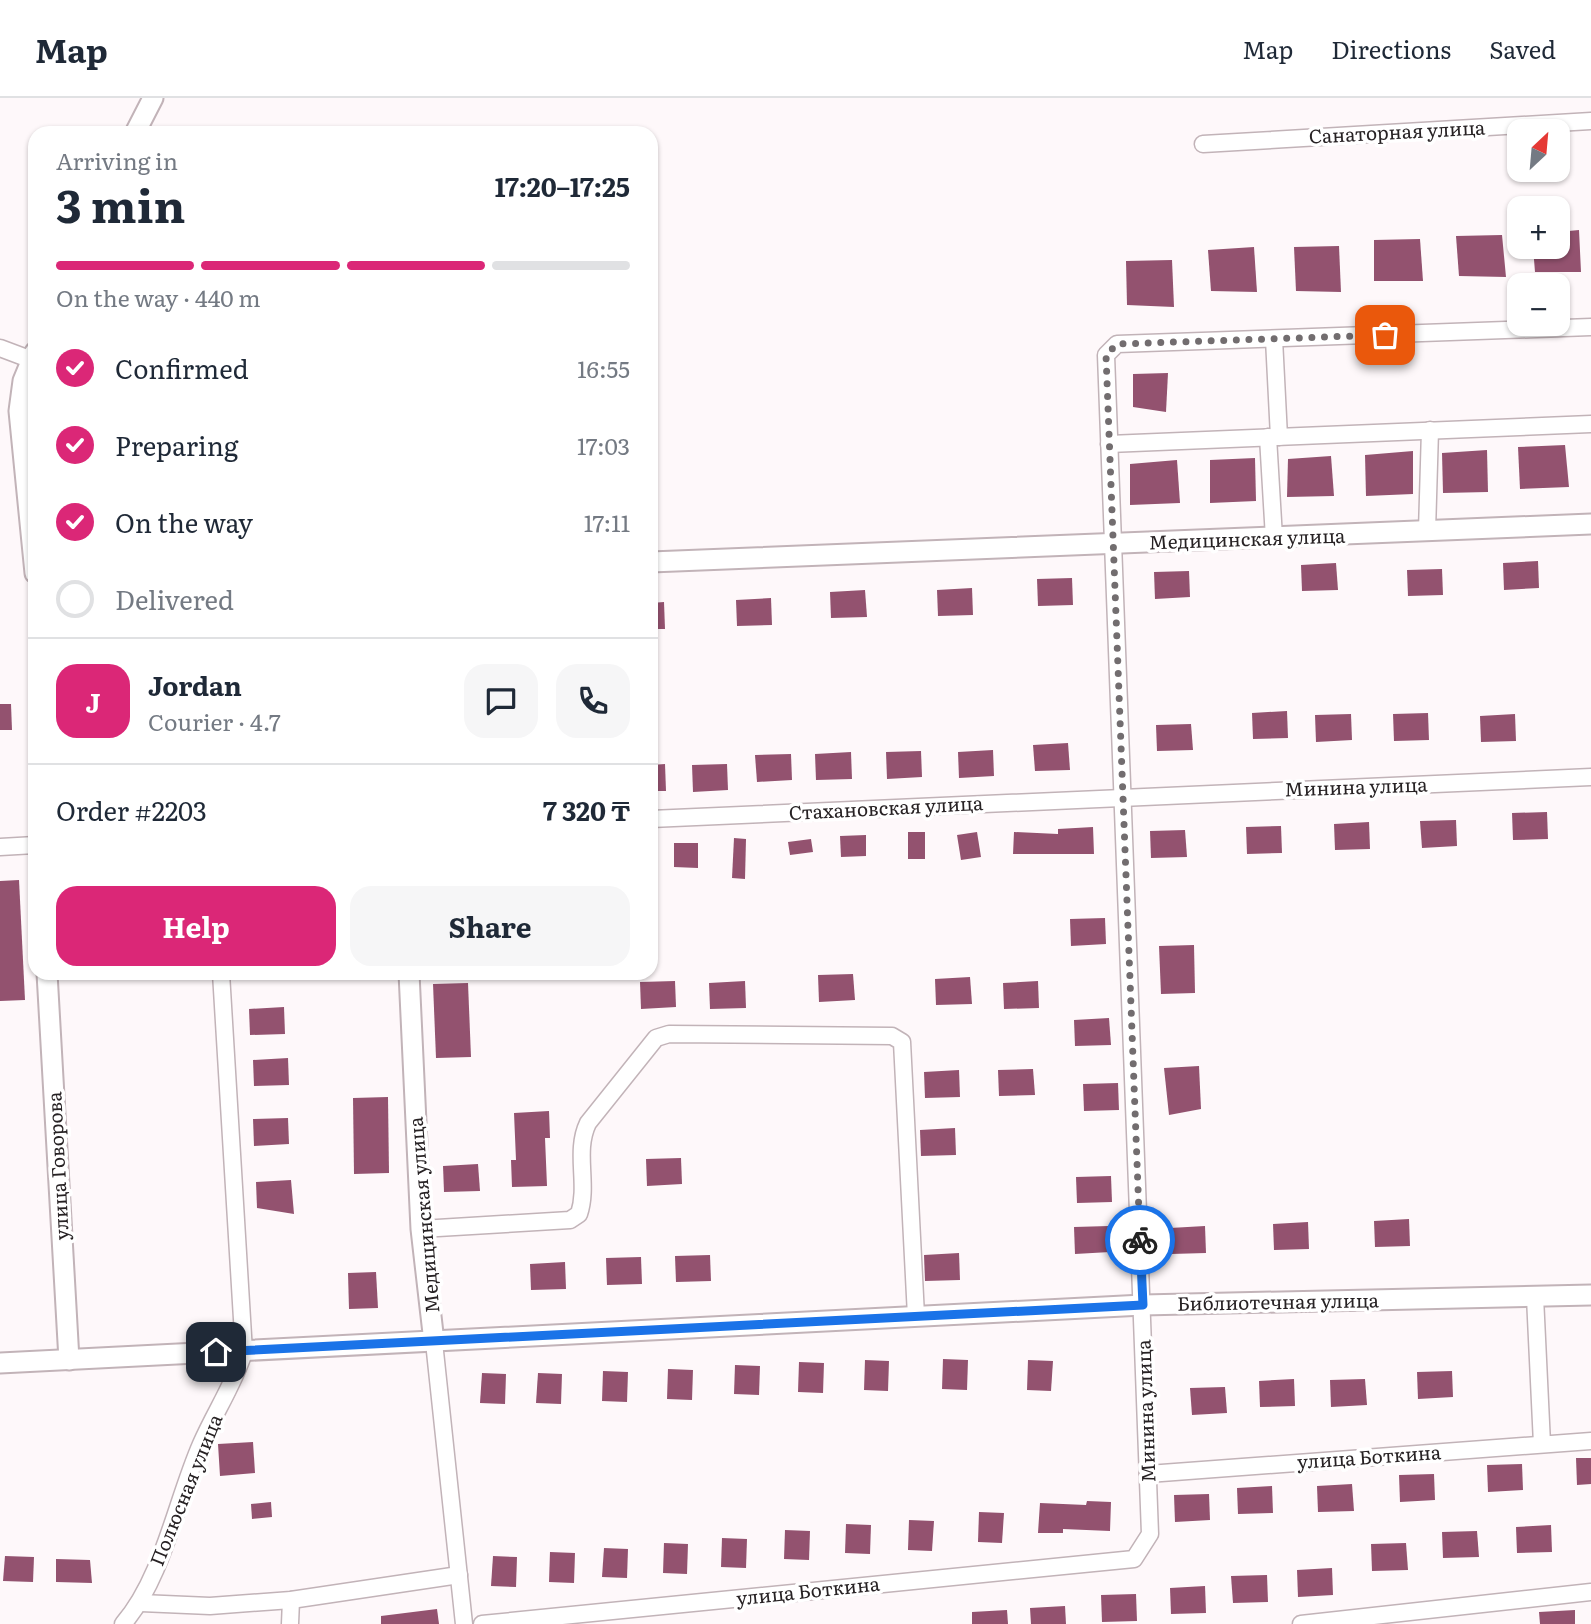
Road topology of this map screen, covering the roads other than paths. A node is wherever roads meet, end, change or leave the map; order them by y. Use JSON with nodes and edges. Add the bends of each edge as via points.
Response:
{"nodes":[{"id":1,"x":153,"y":98,"type":"edge"},
{"id":2,"x":1591,"y":121,"type":"edge"},
{"id":3,"x":139,"y":126,"type":"edge"},
{"id":4,"x":1203,"y":144,"type":"dead end"},
{"id":5,"x":1591,"y":327,"type":"edge"},
{"id":6,"x":1274,"y":339,"type":"junction"},
{"id":7,"x":0,"y":348,"type":"edge"},
{"id":8,"x":28,"y":355,"type":"edge"},
{"id":9,"x":28,"y":368,"type":"edge"},
{"id":10,"x":1591,"y":424,"type":"edge"},
{"id":11,"x":1430,"y":430,"type":"junction"},
{"id":12,"x":1274,"y":437,"type":"junction"},
{"id":13,"x":1109,"y":444,"type":"junction"},
{"id":14,"x":28,"y":502,"type":"edge"},
{"id":15,"x":1591,"y":524,"type":"edge"},
{"id":16,"x":1427,"y":531,"type":"junction"},
{"id":17,"x":1274,"y":538,"type":"junction"},
{"id":18,"x":1112,"y":545,"type":"junction"},
{"id":19,"x":658,"y":562,"type":"edge"},
{"id":20,"x":1591,"y":777,"type":"edge"},
{"id":21,"x":1121,"y":797,"type":"junction"},
{"id":22,"x":658,"y":819,"type":"edge"},
{"id":23,"x":28,"y":845,"type":"edge"},
{"id":24,"x":0,"y":847,"type":"edge"},
{"id":25,"x":47,"y":980,"type":"edge"},
{"id":26,"x":221,"y":980,"type":"edge"},
{"id":27,"x":409,"y":980,"type":"edge"},
{"id":28,"x":421,"y":1229,"type":"junction"},
{"id":29,"x":1591,"y":1295,"type":"edge"},
{"id":30,"x":1535,"y":1297,"type":"junction"},
{"id":31,"x":1143,"y":1305,"type":"junction"},
{"id":32,"x":916,"y":1316,"type":"junction"},
{"id":33,"x":435,"y":1342,"type":"junction"},
{"id":34,"x":244,"y":1352,"type":"junction"},
{"id":35,"x":69,"y":1360,"type":"junction"},
{"id":36,"x":0,"y":1363,"type":"edge"},
{"id":37,"x":1591,"y":1441,"type":"edge"},
{"id":38,"x":1542,"y":1444,"type":"junction"},
{"id":39,"x":1148,"y":1474,"type":"junction"},
{"id":40,"x":1134,"y":1559,"type":"joint"},
{"id":41,"x":459,"y":1575,"type":"junction"},
{"id":42,"x":1591,"y":1592,"type":"edge"},
{"id":43,"x":291,"y":1600,"type":"junction"},
{"id":44,"x":141,"y":1603,"type":"junction"},
{"id":45,"x":123,"y":1624,"type":"edge"},
{"id":46,"x":290,"y":1624,"type":"edge"},
{"id":47,"x":464,"y":1624,"type":"edge"},
{"id":48,"x":482,"y":1624,"type":"edge"},
{"id":49,"x":1301,"y":1624,"type":"edge"}],
"edges":[{"from":1,"to":3,"type":"street"},
{"from":2,"to":4,"type":"street","name":"Санаторная улица"},
{"from":5,"to":6,"type":"street"},
{"from":6,"to":12,"type":"street"},
{"from":6,"to":13,"type":"street","via":[[1117,344],[1106,355]]},
{"from":7,"to":8,"type":"street"},
{"from":9,"to":14,"type":"street","via":[[19,411]]},
{"from":10,"to":11,"type":"street"},
{"from":11,"to":12,"type":"street"},
{"from":11,"to":16,"type":"street"},
{"from":12,"to":13,"type":"street"},
{"from":12,"to":17,"type":"street"},
{"from":13,"to":18,"type":"street"},
{"from":15,"to":16,"type":"street","name":"Медицинская улица"},
{"from":16,"to":17,"type":"street","name":"Медицинская улица"},
{"from":17,"to":18,"type":"street","name":"Медицинская улица"},
{"from":18,"to":19,"type":"street","name":"Медицинская улица"},
{"from":18,"to":21,"type":"street","name":"Минина улица"},
{"from":20,"to":21,"type":"street","name":"Минина улица"},
{"from":21,"to":22,"type":"street","name":"Стахановская улица"},
{"from":21,"to":31,"type":"street","name":"Минина улица"},
{"from":23,"to":24,"type":"street"},
{"from":25,"to":35,"type":"street","name":"улица Говорова"},
{"from":26,"to":34,"type":"street"},
{"from":27,"to":28,"type":"street","name":"Медицинская улица"},
{"from":28,"to":32,"type":"street","via":[[570,1220],[579,1214],[583,1202],[580,1139],[656,1038],[669,1034],[892,1036],[902,1042]]},
{"from":28,"to":33,"type":"street","name":"Медицинская улица"},
{"from":29,"to":30,"type":"street","name":"Библиотечная улица"},
{"from":30,"to":31,"type":"street","name":"Библиотечная улица"},
{"from":30,"to":38,"type":"street"},
{"from":31,"to":32,"type":"street","name":"Библиотечная улица"},
{"from":31,"to":39,"type":"street","name":"Минина улица"},
{"from":32,"to":33,"type":"street","name":"Библиотечная улица"},
{"from":33,"to":34,"type":"street","name":"Библиотечная улица"},
{"from":33,"to":41,"type":"street","name":"Медицинская улица"},
{"from":34,"to":35,"type":"street","name":"Библиотечная улица"},
{"from":34,"to":44,"type":"street","name":"Полюсная улица","via":[[197,1455]]},
{"from":35,"to":36,"type":"street","name":"Библиотечная улица"},
{"from":37,"to":38,"type":"street","name":"улица Боткина"},
{"from":38,"to":39,"type":"street","name":"улица Боткина"},
{"from":39,"to":40,"type":"street","name":"Минина улица","via":[[1150,1534]]},
{"from":40,"to":48,"type":"street","name":"улица Боткина"},
{"from":41,"to":43,"type":"street"},
{"from":41,"to":47,"type":"street","name":"Медицинская улица"},
{"from":42,"to":49,"type":"street"},
{"from":43,"to":44,"type":"street","via":[[210,1606]]},
{"from":43,"to":46,"type":"street"},
{"from":44,"to":45,"type":"street","name":"Полюсная улица"}]}
